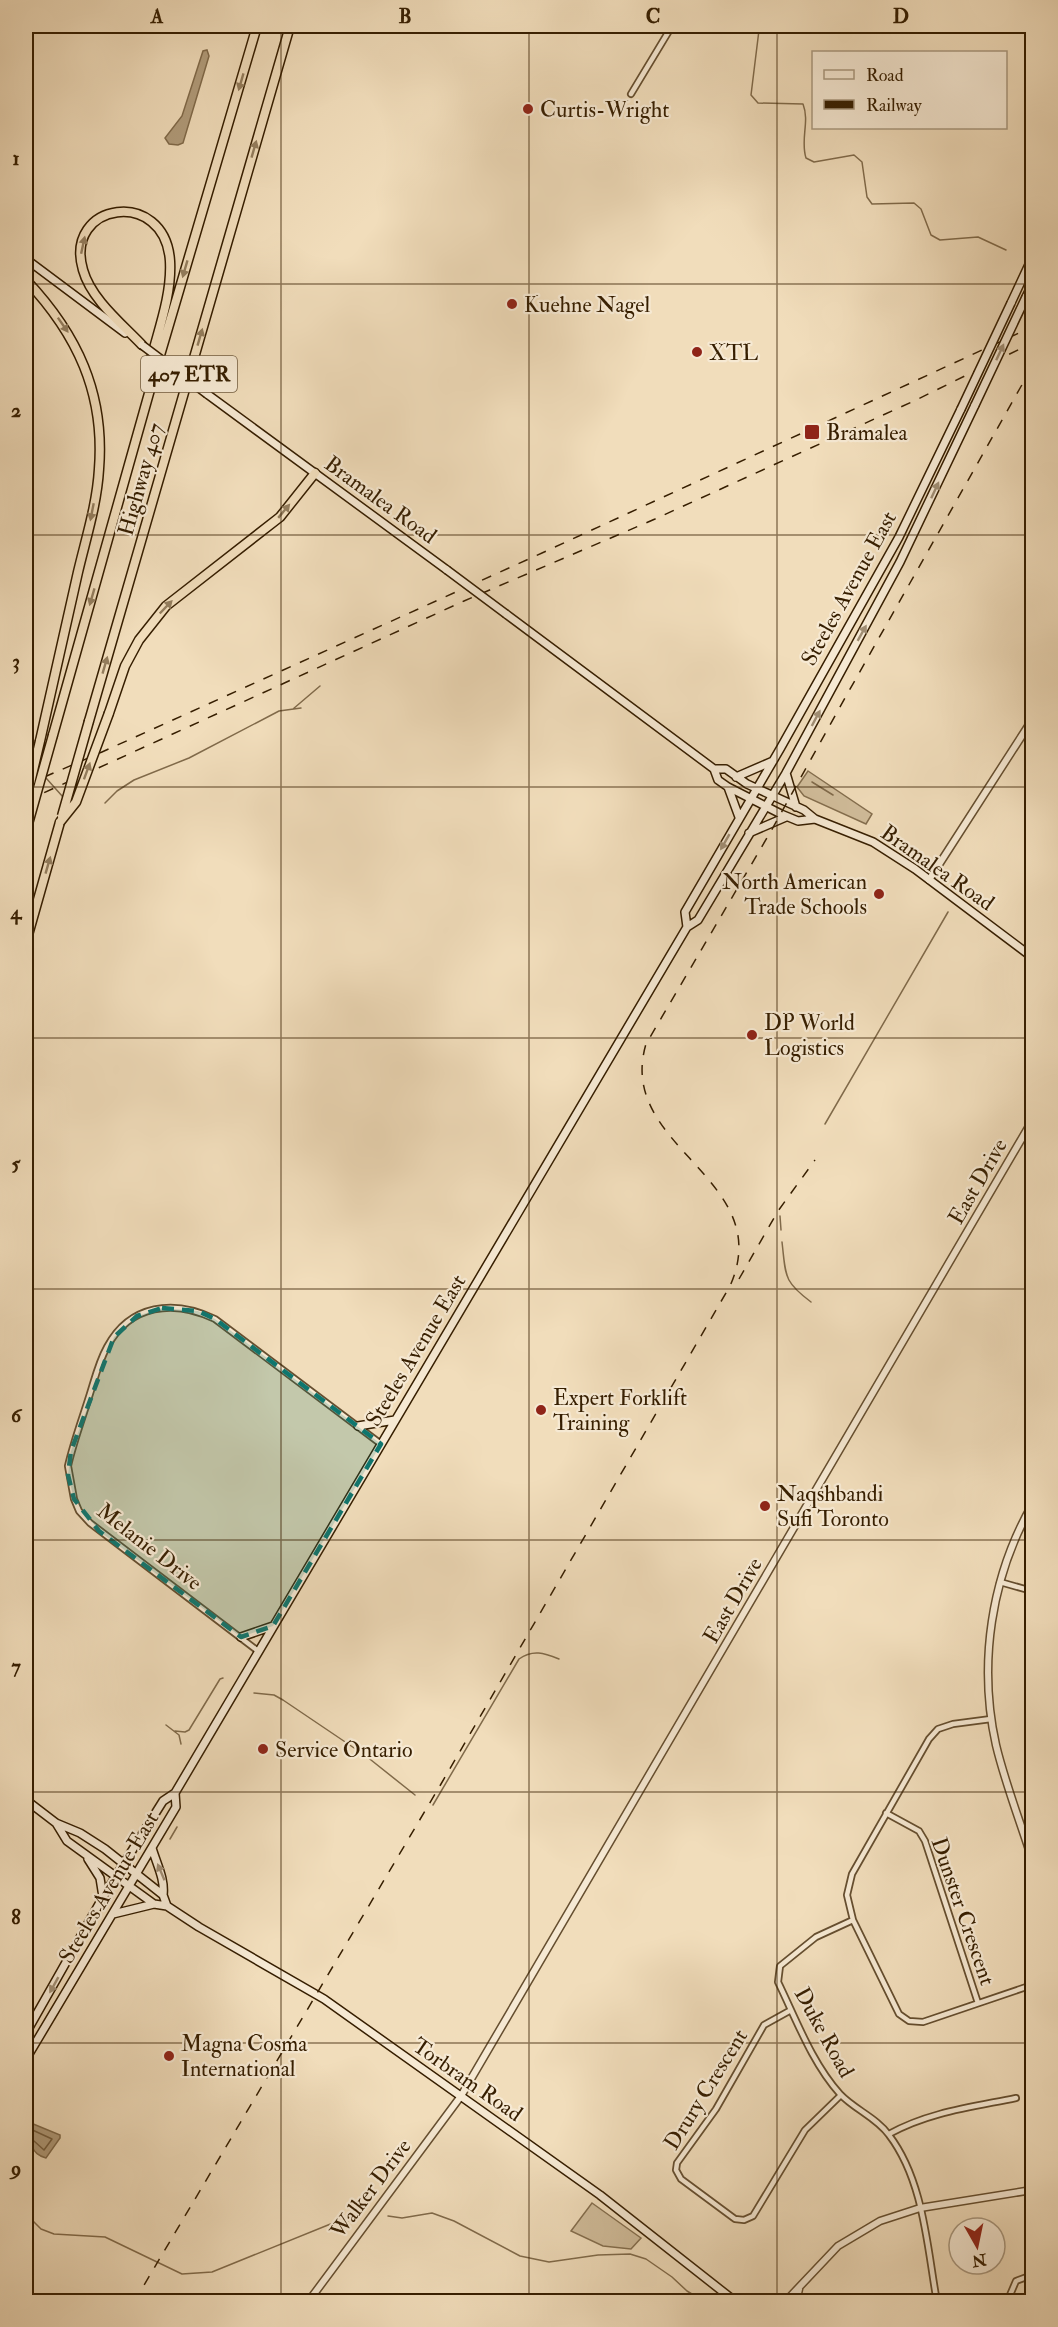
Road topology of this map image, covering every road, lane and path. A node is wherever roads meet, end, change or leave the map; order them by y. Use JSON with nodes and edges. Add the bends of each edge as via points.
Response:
{"nodes":[{"id":1,"x":257,"y":26,"type":"edge"},
{"id":2,"x":290,"y":26,"type":"edge"},
{"id":3,"x":672,"y":26,"type":"edge"},
{"id":4,"x":631,"y":94,"type":"dead end"},
{"id":5,"x":1032,"y":258,"type":"edge"},
{"id":6,"x":26,"y":259,"type":"edge"},
{"id":7,"x":26,"y":280,"type":"edge"},
{"id":8,"x":1032,"y":285,"type":"edge"},
{"id":9,"x":142,"y":345,"type":"junction"},
{"id":10,"x":153,"y":379,"type":"junction"},
{"id":11,"x":315,"y":473,"type":"junction"},
{"id":12,"x":899,"y":537,"type":"junction"},
{"id":13,"x":910,"y":543,"type":"junction"},
{"id":14,"x":1032,"y":720,"type":"edge"},
{"id":15,"x":773,"y":761,"type":"junction"},
{"id":16,"x":714,"y":770,"type":"junction"},
{"id":17,"x":786,"y":773,"type":"junction"},
{"id":18,"x":736,"y":777,"type":"junction"},
{"id":19,"x":728,"y":787,"type":"junction"},
{"id":20,"x":757,"y":788,"type":"junction"},
{"id":21,"x":771,"y":796,"type":"junction"},
{"id":22,"x":750,"y":798,"type":"junction"},
{"id":23,"x":26,"y":800,"type":"edge"},
{"id":24,"x":765,"y":806,"type":"junction"},
{"id":25,"x":796,"y":807,"type":"junction"},
{"id":26,"x":739,"y":817,"type":"junction"},
{"id":27,"x":786,"y":817,"type":"junction"},
{"id":28,"x":815,"y":819,"type":"junction"},
{"id":29,"x":60,"y":822,"type":"junction"},
{"id":30,"x":26,"y":831,"type":"edge"},
{"id":31,"x":748,"y":833,"type":"junction"},
{"id":32,"x":929,"y":880,"type":"junction"},
{"id":33,"x":687,"y":927,"type":"junction"},
{"id":34,"x":26,"y":942,"type":"edge"},
{"id":35,"x":1032,"y":957,"type":"edge"},
{"id":36,"x":1032,"y":1121,"type":"edge"},
{"id":37,"x":395,"y":1420,"type":"junction"},
{"id":38,"x":358,"y":1426,"type":"junction"},
{"id":39,"x":381,"y":1444,"type":"junction"},
{"id":40,"x":1032,"y":1505,"type":"edge"},
{"id":41,"x":1000,"y":1582,"type":"junction"},
{"id":42,"x":1032,"y":1591,"type":"edge"},
{"id":43,"x":273,"y":1626,"type":"junction"},
{"id":44,"x":241,"y":1637,"type":"junction"},
{"id":45,"x":258,"y":1651,"type":"junction"},
{"id":46,"x":991,"y":1719,"type":"junction"},
{"id":47,"x":175,"y":1793,"type":"junction"},
{"id":48,"x":26,"y":1800,"type":"edge"},
{"id":49,"x":886,"y":1813,"type":"junction"},
{"id":50,"x":56,"y":1823,"type":"junction"},
{"id":51,"x":153,"y":1848,"type":"junction"},
{"id":52,"x":1031,"y":1849,"type":"edge"},
{"id":53,"x":83,"y":1853,"type":"junction"},
{"id":54,"x":1032,"y":1858,"type":"edge"},
{"id":55,"x":124,"y":1864,"type":"junction"},
{"id":56,"x":136,"y":1874,"type":"junction"},
{"id":57,"x":116,"y":1876,"type":"junction"},
{"id":58,"x":129,"y":1886,"type":"junction"},
{"id":59,"x":164,"y":1895,"type":"junction"},
{"id":60,"x":103,"y":1897,"type":"junction"},
{"id":61,"x":154,"y":1904,"type":"junction"},
{"id":62,"x":167,"y":1906,"type":"junction"},
{"id":63,"x":112,"y":1914,"type":"junction"},
{"id":64,"x":853,"y":1920,"type":"junction"},
{"id":65,"x":1032,"y":1985,"type":"edge"},
{"id":66,"x":978,"y":2003,"type":"junction"},
{"id":67,"x":791,"y":2010,"type":"junction"},
{"id":68,"x":26,"y":2033,"type":"edge"},
{"id":69,"x":26,"y":2060,"type":"edge"},
{"id":70,"x":841,"y":2095,"type":"junction"},
{"id":71,"x":461,"y":2096,"type":"junction"},
{"id":72,"x":1016,"y":2098,"type":"dead end"},
{"id":73,"x":889,"y":2134,"type":"junction"},
{"id":74,"x":1032,"y":2190,"type":"edge"},
{"id":75,"x":920,"y":2208,"type":"junction"},
{"id":76,"x":1032,"y":2275,"type":"edge"},
{"id":77,"x":800,"y":2289,"type":"junction"},
{"id":78,"x":309,"y":2301,"type":"edge"},
{"id":79,"x":736,"y":2301,"type":"edge"},
{"id":80,"x":785,"y":2301,"type":"edge"},
{"id":81,"x":796,"y":2301,"type":"edge"},
{"id":82,"x":887,"y":2301,"type":"edge"},
{"id":83,"x":896,"y":2301,"type":"edge"},
{"id":84,"x":937,"y":2301,"type":"edge"},
{"id":85,"x":1007,"y":2301,"type":"edge"}],
"edges":[{"from":1,"to":10,"type":"highway","name":"Highway 407","number":"407 ETR","one_way":true},
{"from":29,"to":2,"type":"highway","name":"Highway 407","number":"407 ETR","one_way":true,"bridge":true},
{"from":3,"to":4,"type":"street"},
{"from":5,"to":12,"type":"main road","name":"Steeles Avenue East","bridge":true},
{"from":6,"to":9,"type":"main road","name":"Bramalea Road"},
{"from":7,"to":23,"type":"highway","one_way":true,"bridge":true,"via":[[74,342],[95,402],[100,438],[92,513]]},
{"from":13,"to":8,"type":"main road","name":"Steeles Avenue East","one_way":true,"bridge":true},
{"from":9,"to":10,"type":"highway","one_way":true,"via":[[90,286],[81,262],[81,247],[88,230],[111,213],[133,212],[147,218],[159,228],[167,247],[169,280],[150,363]]},
{"from":9,"to":11,"type":"main road","name":"Bramalea Road","bridge":true},
{"from":10,"to":30,"type":"highway","name":"Highway 407","number":"407 ETR","one_way":true,"bridge":true},
{"from":11,"to":16,"type":"main road","name":"Bramalea Road","bridge":true},
{"from":29,"to":11,"type":"highway","one_way":true,"bridge":true,"via":[[76,802],[125,666],[139,640],[166,606],[280,517]]},
{"from":12,"to":13,"type":"main road"},
{"from":12,"to":15,"type":"main road","name":"Steeles Avenue East"},
{"from":17,"to":13,"type":"main road","name":"Steeles Avenue East","one_way":true},
{"from":14,"to":32,"type":"street"},
{"from":15,"to":18,"type":"main road"},
{"from":15,"to":20,"type":"main road","name":"Steeles Avenue East"},
{"from":16,"to":18,"type":"main road","name":"Bramalea Road","via":[[726,769]]},
{"from":16,"to":19,"type":"main road","name":"Bramalea Road","via":[[717,780]]},
{"from":17,"to":21,"type":"main road","name":"Steeles Avenue East"},
{"from":17,"to":25,"type":"main road"},
{"from":18,"to":20,"type":"main road","name":"Bramalea Road"},
{"from":19,"to":22,"type":"main road","name":"Bramalea Road"},
{"from":19,"to":26,"type":"main road"},
{"from":20,"to":21,"type":"main road","name":"Bramalea Road"},
{"from":20,"to":22,"type":"main road","name":"Steeles Avenue East"},
{"from":21,"to":24,"type":"main road","name":"Steeles Avenue East"},
{"from":21,"to":25,"type":"main road","name":"Bramalea Road"},
{"from":22,"to":24,"type":"main road","name":"Bramalea Road"},
{"from":22,"to":26,"type":"main road","name":"Steeles Avenue East"},
{"from":24,"to":27,"type":"main road","name":"Bramalea Road"},
{"from":24,"to":31,"type":"main road","name":"Steeles Avenue East"},
{"from":25,"to":28,"type":"main road","name":"Bramalea Road"},
{"from":26,"to":33,"type":"main road","name":"Steeles Avenue East","one_way":true,"via":[[685,912]]},
{"from":27,"to":28,"type":"main road","name":"Bramalea Road","via":[[798,821]]},
{"from":27,"to":31,"type":"main road"},
{"from":28,"to":32,"type":"main road","name":"Bramalea Road","via":[[868,839]]},
{"from":34,"to":29,"type":"highway","name":"Highway 407","number":"407 ETR","one_way":true},
{"from":31,"to":33,"type":"main road","name":"Steeles Avenue East","via":[[698,920]]},
{"from":32,"to":35,"type":"main road","name":"Bramalea Road"},
{"from":33,"to":37,"type":"main road","name":"Steeles Avenue East"},
{"from":36,"to":71,"type":"street","name":"East Drive"},
{"from":37,"to":38,"type":"main road"},
{"from":37,"to":39,"type":"main road","name":"Steeles Avenue East"},
{"from":38,"to":39,"type":"street","name":"Melanie Drive"},
{"from":38,"to":44,"type":"street","name":"Melanie Drive","via":[[215,1319],[198,1311],[177,1307],[150,1311],[124,1325],[106,1348],[68,1466],[79,1511],[99,1531]]},
{"from":39,"to":43,"type":"main road","name":"Steeles Avenue East"},
{"from":40,"to":41,"type":"street"},
{"from":41,"to":42,"type":"street"},
{"from":41,"to":46,"type":"street","via":[[989,1642]]},
{"from":43,"to":44,"type":"main road"},
{"from":43,"to":45,"type":"main road","name":"Steeles Avenue East"},
{"from":44,"to":45,"type":"street","name":"Melanie Drive"},
{"from":45,"to":47,"type":"main road","name":"Steeles Avenue East"},
{"from":46,"to":49,"type":"street","via":[[938,1729]]},
{"from":46,"to":52,"type":"street","via":[[1000,1760]]},
{"from":47,"to":51,"type":"main road","name":"Steeles Avenue East","via":[[176,1807]]},
{"from":47,"to":55,"type":"main road","name":"Steeles Avenue East","via":[[163,1801]]},
{"from":48,"to":50,"type":"main road","name":"Torbram Road"},
{"from":49,"to":64,"type":"street","via":[[852,1874],[847,1895]]},
{"from":49,"to":66,"type":"street","name":"Dunster Crescent","via":[[919,1831],[926,1841]]},
{"from":50,"to":53,"type":"main road","name":"Torbram Road","via":[[67,1841]]},
{"from":50,"to":55,"type":"main road","name":"Torbram Road","via":[[80,1833]]},
{"from":51,"to":56,"type":"main road","name":"Steeles Avenue East"},
{"from":59,"to":51,"type":"main road","one_way":true,"via":[[165,1882]]},
{"from":52,"to":54,"type":"street"},
{"from":53,"to":57,"type":"main road","name":"Torbram Road"},
{"from":53,"to":60,"type":"main road","via":[[95,1868]]},
{"from":55,"to":56,"type":"main road","name":"Torbram Road"},
{"from":55,"to":57,"type":"main road","name":"Steeles Avenue East"},
{"from":56,"to":58,"type":"main road","name":"Steeles Avenue East"},
{"from":56,"to":59,"type":"main road","name":"Torbram Road"},
{"from":57,"to":58,"type":"main road","name":"Torbram Road"},
{"from":57,"to":60,"type":"main road","name":"Steeles Avenue East"},
{"from":58,"to":61,"type":"main road","name":"Torbram Road"},
{"from":58,"to":63,"type":"main road","name":"Steeles Avenue East"},
{"from":59,"to":62,"type":"main road"},
{"from":60,"to":68,"type":"main road","name":"Steeles Avenue East","one_way":true},
{"from":61,"to":62,"type":"main road","name":"Torbram Road"},
{"from":61,"to":63,"type":"main road"},
{"from":62,"to":71,"type":"main road","name":"Torbram Road","via":[[324,1999]]},
{"from":63,"to":69,"type":"main road","name":"Steeles Avenue East"},
{"from":64,"to":66,"type":"street","via":[[899,2014],[909,2021],[923,2022]]},
{"from":64,"to":67,"type":"street","name":"Duke Road","via":[[816,1937],[780,1966],[778,1982]]},
{"from":65,"to":66,"type":"street"},
{"from":67,"to":70,"type":"street","name":"Duke Road"},
{"from":67,"to":70,"type":"street","name":"Drury Crescent","via":[[764,2025],[716,2109],[677,2163],[681,2179],[735,2219],[753,2216],[805,2130]]},
{"from":70,"to":73,"type":"street","name":"Duke Road"},
{"from":71,"to":78,"type":"street","name":"Walker Drive"},
{"from":71,"to":79,"type":"main road","name":"Torbram Road","via":[[600,2195]]},
{"from":72,"to":73,"type":"street","via":[[937,2113]]},
{"from":73,"to":75,"type":"street","name":"Duke Road","via":[[910,2172]]},
{"from":74,"to":75,"type":"street"},
{"from":75,"to":77,"type":"street","via":[[880,2221],[849,2238],[829,2254]]},
{"from":75,"to":84,"type":"street","name":"Duke Road"},
{"from":76,"to":85,"type":"street","via":[[1016,2281]]},
{"from":77,"to":80,"type":"street"},
{"from":77,"to":81,"type":"street"},
{"from":82,"to":83,"type":"street"}]}
